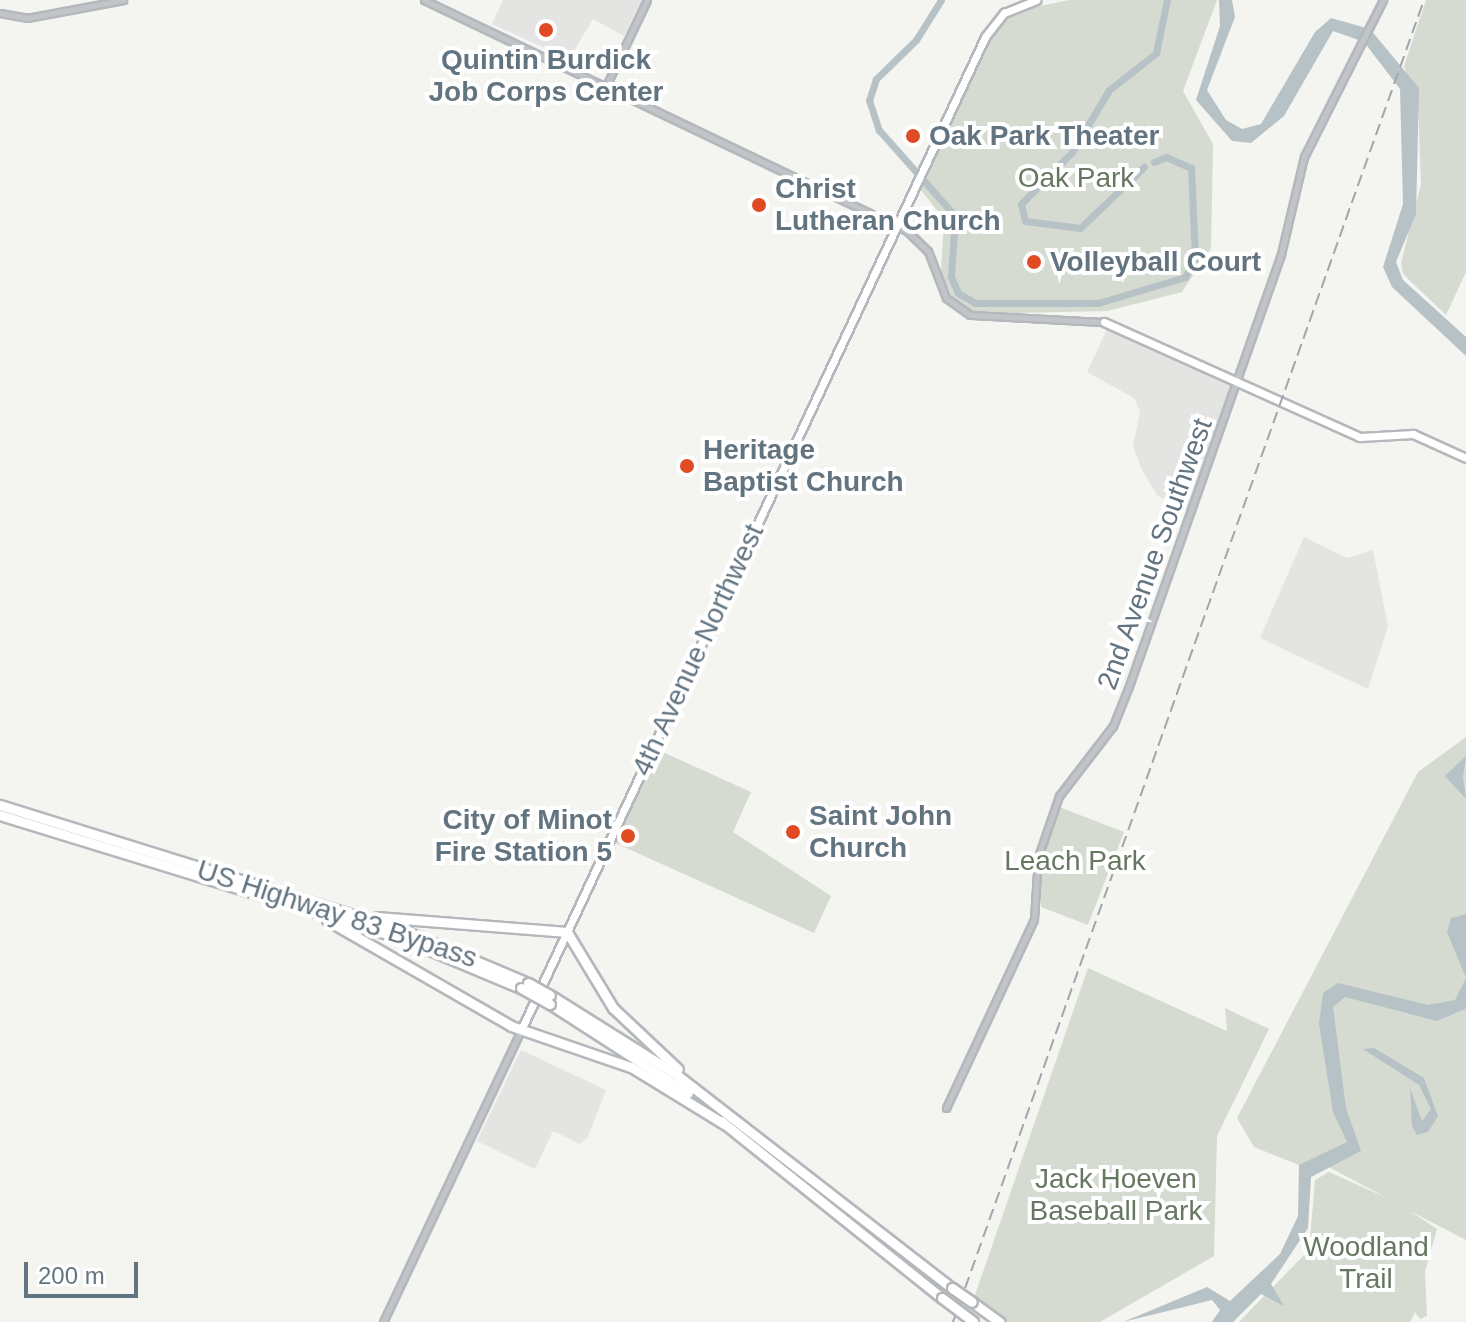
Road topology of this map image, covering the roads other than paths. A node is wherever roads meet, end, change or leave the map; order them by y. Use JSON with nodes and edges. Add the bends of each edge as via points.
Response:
{"nodes":[{"id":1,"x":123,"y":0,"type":"edge"},
{"id":2,"x":424,"y":0,"type":"edge"},
{"id":3,"x":647,"y":0,"type":"edge"},
{"id":4,"x":1036,"y":0,"type":"edge"},
{"id":5,"x":1383,"y":0,"type":"edge"},
{"id":6,"x":0,"y":13,"type":"edge"},
{"id":7,"x":606,"y":86,"type":"junction"},
{"id":8,"x":896,"y":225,"type":"junction"},
{"id":9,"x":1104,"y":322,"type":"joint"},
{"id":10,"x":1238,"y":381,"type":"junction"},
{"id":11,"x":1466,"y":458,"type":"edge"},
{"id":12,"x":0,"y":805,"type":"edge"},
{"id":13,"x":0,"y":815,"type":"edge"},
{"id":14,"x":299,"y":898,"type":"junction"},
{"id":15,"x":284,"y":902,"type":"junction"},
{"id":16,"x":567,"y":932,"type":"junction"},
{"id":17,"x":524,"y":986,"type":"junction"},
{"id":18,"x":550,"y":1000,"type":"junction"},
{"id":19,"x":521,"y":1030,"type":"junction"},
{"id":20,"x":702,"y":1094,"type":"junction"},
{"id":21,"x":946,"y":1108,"type":"dead end"},
{"id":22,"x":724,"y":1124,"type":"junction"},
{"id":23,"x":974,"y":1321,"type":"edge"},
{"id":24,"x":383,"y":1322,"type":"edge"},
{"id":25,"x":1000,"y":1322,"type":"edge"}],
"edges":[{"from":1,"to":6,"type":"street","via":[[27,18]]},
{"from":2,"to":7,"type":"street"},
{"from":3,"to":7,"type":"street"},
{"from":4,"to":8,"type":"main road","name":"4th Avenue Northwest","via":[[1015,6],[990,29]]},
{"from":5,"to":10,"type":"street","name":"2nd Avenue Southwest","via":[[1367,21],[1297,176],[1290,228]]},
{"from":7,"to":8,"type":"street"},
{"from":8,"to":9,"type":"street","via":[[924,245],[946,298],[970,315]]},
{"from":8,"to":16,"type":"main road","name":"4th Avenue Northwest"},
{"from":9,"to":10,"type":"main road"},
{"from":10,"to":11,"type":"main road","via":[[1360,437],[1407,433]]},
{"from":10,"to":21,"type":"street","name":"2nd Avenue Southwest","via":[[1120,710],[1059,796],[1038,857],[1034,919]]},
{"from":12,"to":14,"type":"highway","name":"US Highway 83 Bypass"},
{"from":13,"to":15,"type":"highway","name":"US Highway 83 Bypass"},
{"from":14,"to":16,"type":"highway","via":[[404,923]]},
{"from":14,"to":17,"type":"highway","name":"US Highway 83 Bypass","via":[[407,932]]},
{"from":15,"to":17,"type":"highway","name":"US Highway 83 Bypass","via":[[406,940]]},
{"from":15,"to":19,"type":"highway"},
{"from":16,"to":19,"type":"main road","name":"4th Avenue Northwest"},
{"from":16,"to":20,"type":"highway","via":[[613,1008]]},
{"from":17,"to":18,"type":"highway","name":"US Highway 83 Bypass","bridge":true},
{"from":18,"to":20,"type":"highway","name":"US Highway 83 Bypass"},
{"from":18,"to":22,"type":"highway","name":"US Highway 83 Bypass","via":[[657,1071]]},
{"from":19,"to":22,"type":"highway","via":[[631,1067]]},
{"from":19,"to":24,"type":"street","name":"4th Avenue Northwest"},
{"from":20,"to":25,"type":"highway","name":"US Highway 83 Bypass","bridge":true},
{"from":22,"to":23,"type":"highway","name":"US Highway 83 Bypass","bridge":true}]}
